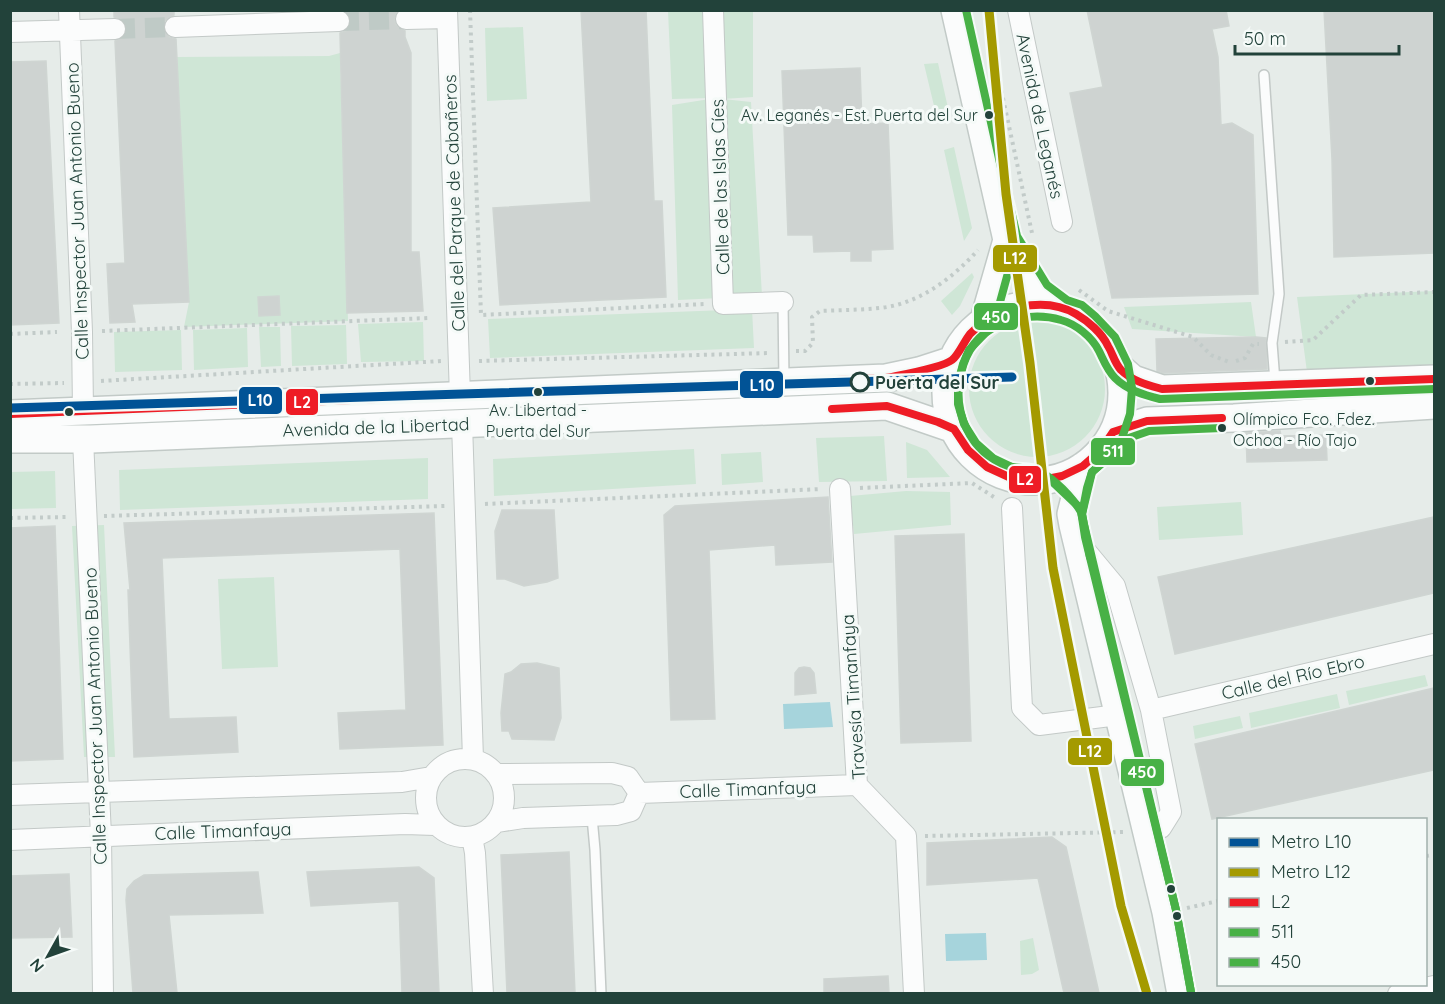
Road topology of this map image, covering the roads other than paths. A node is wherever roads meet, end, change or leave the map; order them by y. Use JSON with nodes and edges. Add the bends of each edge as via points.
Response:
{"nodes":[{"id":1,"x":713,"y":10,"type":"edge"},
{"id":2,"x":955,"y":10,"type":"edge"},
{"id":3,"x":1018,"y":10,"type":"edge"},
{"id":4,"x":447,"y":14,"type":"edge"},
{"id":5,"x":406,"y":19,"type":"tunnel mouth"},
{"id":6,"x":69,"y":20,"type":"edge"},
{"id":7,"x":339,"y":21,"type":"tunnel mouth"},
{"id":8,"x":175,"y":27,"type":"tunnel mouth"},
{"id":9,"x":115,"y":29,"type":"tunnel mouth"},
{"id":10,"x":10,"y":32,"type":"edge"},
{"id":11,"x":1264,"y":75,"type":"dead end"},
{"id":12,"x":1062,"y":222,"type":"dead end"},
{"id":13,"x":1020,"y":238,"type":"junction"},
{"id":14,"x":1068,"y":297,"type":"junction"},
{"id":15,"x":783,"y":302,"type":"joint"},
{"id":16,"x":984,"y":320,"type":"junction"},
{"id":17,"x":952,"y":360,"type":"junction"},
{"id":18,"x":1118,"y":366,"type":"junction"},
{"id":19,"x":1434,"y":379,"type":"edge"},
{"id":20,"x":784,"y":382,"type":"junction"},
{"id":21,"x":1276,"y":385,"type":"junction"},
{"id":22,"x":460,"y":396,"type":"junction"},
{"id":23,"x":1434,"y":405,"type":"edge"},
{"id":24,"x":83,"y":411,"type":"junction"},
{"id":25,"x":10,"y":414,"type":"edge"},
{"id":26,"x":462,"y":423,"type":"junction"},
{"id":27,"x":954,"y":429,"type":"junction"},
{"id":28,"x":1113,"y":432,"type":"junction"},
{"id":29,"x":10,"y":439,"type":"edge"},
{"id":30,"x":83,"y":439,"type":"junction"},
{"id":31,"x":1083,"y":466,"type":"junction"},
{"id":32,"x":1037,"y":481,"type":"junction"},
{"id":33,"x":840,"y":489,"type":"road end"},
{"id":34,"x":1012,"y":508,"type":"road end"},
{"id":35,"x":1073,"y":526,"type":"junction"},
{"id":36,"x":1434,"y":644,"type":"edge"},
{"id":37,"x":1151,"y":710,"type":"junction"},
{"id":38,"x":1118,"y":715,"type":"junction"},
{"id":39,"x":473,"y":759,"type":"junction"},
{"id":40,"x":496,"y":774,"type":"junction"},
{"id":41,"x":430,"y":777,"type":"junction"},
{"id":42,"x":857,"y":785,"type":"junction"},
{"id":43,"x":99,"y":792,"type":"junction"},
{"id":44,"x":639,"y":793,"type":"junction"},
{"id":45,"x":10,"y":795,"type":"edge"},
{"id":46,"x":592,"y":817,"type":"junction"},
{"id":47,"x":496,"y":822,"type":"junction"},
{"id":48,"x":435,"y":825,"type":"junction"},
{"id":49,"x":1147,"y":831,"type":"junction"},
{"id":50,"x":101,"y":836,"type":"junction"},
{"id":51,"x":472,"y":837,"type":"junction"},
{"id":52,"x":10,"y":840,"type":"edge"},
{"id":53,"x":1434,"y":986,"type":"edge"},
{"id":54,"x":103,"y":993,"type":"edge"},
{"id":55,"x":483,"y":993,"type":"edge"},
{"id":56,"x":601,"y":993,"type":"edge"},
{"id":57,"x":914,"y":993,"type":"edge"},
{"id":58,"x":1181,"y":993,"type":"edge"},
{"id":59,"x":1398,"y":993,"type":"edge"}],
"edges":[{"from":1,"to":15,"type":"street","name":"Calle de las Islas Cíes","via":[[723,304]]},
{"from":2,"to":13,"type":"street"},
{"from":3,"to":12,"type":"street","name":"Avenida de Leganés"},
{"from":4,"to":5,"type":"street"},
{"from":4,"to":22,"type":"street","name":"Calle del Parque de Cabañeros"},
{"from":6,"to":9,"type":"street"},
{"from":6,"to":10,"type":"street"},
{"from":6,"to":24,"type":"street","name":"Calle Inspector Juan Antonio Bueno"},
{"from":7,"to":8,"type":"street"},
{"from":11,"to":21,"type":"lane","via":[[1279,294],[1272,343]]},
{"from":13,"to":14,"type":"street","via":[[1039,291]]},
{"from":13,"to":16,"type":"street"},
{"from":14,"to":16,"type":"street","via":[[1010,308]]},
{"from":14,"to":18,"type":"street","via":[[1077,314],[1106,343]]},
{"from":15,"to":20,"type":"lane"},
{"from":16,"to":17,"type":"street"},
{"from":17,"to":20,"type":"street","name":"Avenida de la Libertad","via":[[886,378]]},
{"from":17,"to":27,"type":"street","via":[[946,382],[947,406]]},
{"from":18,"to":21,"type":"street","via":[[1133,379],[1162,389]]},
{"from":18,"to":28,"type":"street","via":[[1122,388]]},
{"from":19,"to":21,"type":"street"},
{"from":20,"to":22,"type":"street","name":"Avenida de la Libertad"},
{"from":22,"to":24,"type":"street","name":"Avenida de la Libertad"},
{"from":23,"to":28,"type":"street","via":[[1147,421]]},
{"from":24,"to":25,"type":"street","name":"Avenida de la Libertad"},
{"from":26,"to":27,"type":"street","name":"Avenida de la Libertad","via":[[887,406]]},
{"from":26,"to":30,"type":"street","name":"Avenida de la Libertad"},
{"from":26,"to":39,"type":"street"},
{"from":27,"to":32,"type":"street","via":[[968,450],[987,467],[1011,478]]},
{"from":28,"to":31,"type":"street"},
{"from":29,"to":30,"type":"street","name":"Avenida de la Libertad"},
{"from":30,"to":43,"type":"street","name":"Calle Inspector Juan Antonio Bueno"},
{"from":31,"to":32,"type":"street"},
{"from":31,"to":35,"type":"street"},
{"from":32,"to":35,"type":"street"},
{"from":33,"to":42,"type":"street","name":"Travesía Timanfaya"},
{"from":34,"to":38,"type":"street","via":[[1023,708],[1039,725]]},
{"from":35,"to":37,"type":"street","via":[[1115,586]]},
{"from":35,"to":38,"type":"street"},
{"from":36,"to":37,"type":"street","name":"Calle del Río Ebro"},
{"from":37,"to":49,"type":"street","via":[[1171,812],[1161,828]]},
{"from":38,"to":49,"type":"street"},
{"from":39,"to":40,"type":"street"},
{"from":39,"to":41,"type":"street","via":[[457,759]]},
{"from":40,"to":44,"type":"street","via":[[612,773],[628,777]]},
{"from":40,"to":47,"type":"street","via":[[503,787],[503,807]]},
{"from":41,"to":43,"type":"street","via":[[402,782]]},
{"from":41,"to":48,"type":"street","via":[[425,792],[427,810]]},
{"from":42,"to":44,"type":"street","name":"Calle Timanfaya"},
{"from":42,"to":57,"type":"street","name":"Travesía Timanfaya","via":[[906,836]]},
{"from":43,"to":45,"type":"street"},
{"from":43,"to":50,"type":"street","name":"Calle Inspector Juan Antonio Bueno"},
{"from":44,"to":46,"type":"street","via":[[631,810]]},
{"from":46,"to":47,"type":"street"},
{"from":46,"to":56,"type":"lane"},
{"from":47,"to":51,"type":"street"},
{"from":48,"to":50,"type":"street","name":"Calle Timanfaya"},
{"from":48,"to":51,"type":"street","via":[[458,837]]},
{"from":49,"to":58,"type":"street"},
{"from":50,"to":52,"type":"street","name":"Calle Timanfaya"},
{"from":50,"to":54,"type":"street","name":"Calle Inspector Juan Antonio Bueno"},
{"from":51,"to":55,"type":"street"},
{"from":53,"to":59,"type":"street"}]}
